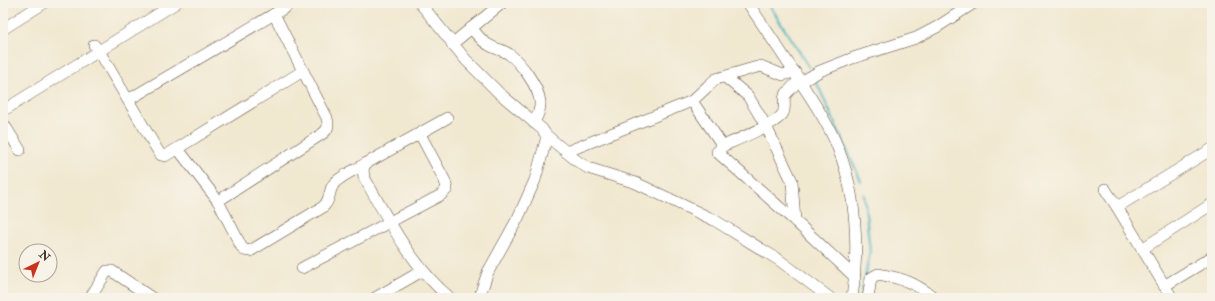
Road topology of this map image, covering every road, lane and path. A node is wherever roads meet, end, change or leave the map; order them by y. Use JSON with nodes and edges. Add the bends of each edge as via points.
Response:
{"nodes":[{"id":1,"x":44,"y":3,"type":"edge"},
{"id":2,"x":163,"y":3,"type":"edge"},
{"id":3,"x":176,"y":3,"type":"edge"},
{"id":4,"x":420,"y":3,"type":"edge"},
{"id":5,"x":502,"y":3,"type":"edge"},
{"id":6,"x":749,"y":3,"type":"edge"},
{"id":7,"x":974,"y":3,"type":"edge"},
{"id":8,"x":286,"y":7,"type":"dead end"},
{"id":9,"x":274,"y":14,"type":"junction"},
{"id":10,"x":471,"y":28,"type":"junction"},
{"id":11,"x":3,"y":29,"type":"edge"},
{"id":12,"x":452,"y":44,"type":"junction"},
{"id":13,"x":96,"y":48,"type":"junction"},
{"id":14,"x":303,"y":71,"type":"junction"},
{"id":15,"x":725,"y":77,"type":"junction"},
{"id":16,"x":798,"y":78,"type":"junction"},
{"id":17,"x":128,"y":100,"type":"junction"},
{"id":18,"x":692,"y":101,"type":"junction"},
{"id":19,"x":3,"y":104,"type":"edge"},
{"id":20,"x":3,"y":110,"type":"edge"},
{"id":21,"x":447,"y":118,"type":"dead end"},
{"id":22,"x":3,"y":123,"type":"edge"},
{"id":23,"x":534,"y":123,"type":"junction"},
{"id":24,"x":766,"y":126,"type":"junction"},
{"id":25,"x":420,"y":134,"type":"junction"},
{"id":26,"x":546,"y":135,"type":"junction"},
{"id":27,"x":723,"y":146,"type":"junction"},
{"id":28,"x":178,"y":149,"type":"junction"},
{"id":29,"x":1212,"y":149,"type":"edge"},
{"id":30,"x":20,"y":150,"type":"dead end"},
{"id":31,"x":566,"y":152,"type":"junction"},
{"id":32,"x":365,"y":164,"type":"junction"},
{"id":33,"x":1105,"y":189,"type":"dead end"},
{"id":34,"x":218,"y":201,"type":"junction"},
{"id":35,"x":1212,"y":204,"type":"edge"},
{"id":36,"x":1117,"y":207,"type":"junction"},
{"id":37,"x":795,"y":221,"type":"junction"},
{"id":38,"x":390,"y":222,"type":"junction"},
{"id":39,"x":1142,"y":249,"type":"junction"},
{"id":40,"x":1212,"y":257,"type":"edge"},
{"id":41,"x":302,"y":268,"type":"dead end"},
{"id":42,"x":422,"y":271,"type":"junction"},
{"id":43,"x":855,"y":277,"type":"junction"},
{"id":44,"x":1164,"y":286,"type":"junction"},
{"id":45,"x":391,"y":290,"type":"junction"},
{"id":46,"x":90,"y":298,"type":"edge"},
{"id":47,"x":152,"y":298,"type":"edge"},
{"id":48,"x":375,"y":298,"type":"edge"},
{"id":49,"x":399,"y":298,"type":"edge"},
{"id":50,"x":449,"y":298,"type":"edge"},
{"id":51,"x":480,"y":298,"type":"edge"},
{"id":52,"x":830,"y":298,"type":"edge"},
{"id":53,"x":852,"y":298,"type":"edge"},
{"id":54,"x":868,"y":298,"type":"edge"},
{"id":55,"x":935,"y":298,"type":"edge"},
{"id":56,"x":1172,"y":298,"type":"edge"}],
"edges":[{"from":1,"to":11,"type":"street"},
{"from":2,"to":13,"type":"street"},
{"from":3,"to":13,"type":"street"},
{"from":4,"to":12,"type":"street"},
{"from":5,"to":10,"type":"street"},
{"from":6,"to":16,"type":"street"},
{"from":7,"to":16,"type":"street","via":[[916,38]]},
{"from":8,"to":9,"type":"street"},
{"from":9,"to":14,"type":"street"},
{"from":9,"to":17,"type":"street"},
{"from":10,"to":12,"type":"street"},
{"from":10,"to":23,"type":"street","via":[[487,45],[513,58],[528,74],[540,102],[540,110]]},
{"from":12,"to":23,"type":"street","via":[[482,76]]},
{"from":13,"to":17,"type":"street"},
{"from":13,"to":19,"type":"street"},
{"from":13,"to":20,"type":"street"},
{"from":14,"to":28,"type":"street"},
{"from":14,"to":34,"type":"street","via":[[327,118],[327,130]]},
{"from":15,"to":16,"type":"street","via":[[761,66]]},
{"from":15,"to":18,"type":"street","via":[[716,79]]},
{"from":15,"to":24,"type":"street","via":[[748,96]]},
{"from":16,"to":24,"type":"street","via":[[785,95],[783,115]]},
{"from":16,"to":43,"type":"street","via":[[818,108],[838,148],[850,187],[856,238]]},
{"from":17,"to":28,"type":"street","via":[[161,155],[165,156]]},
{"from":18,"to":27,"type":"street"},
{"from":18,"to":31,"type":"street"},
{"from":21,"to":25,"type":"street"},
{"from":22,"to":30,"type":"street"},
{"from":23,"to":26,"type":"street"},
{"from":24,"to":27,"type":"street"},
{"from":24,"to":37,"type":"street","via":[[792,181]]},
{"from":25,"to":32,"type":"street"},
{"from":25,"to":38,"type":"street","via":[[446,181],[447,189]]},
{"from":26,"to":31,"type":"street"},
{"from":26,"to":51,"type":"street","via":[[535,180],[518,218],[488,272]]},
{"from":27,"to":37,"type":"street","via":[[717,152]]},
{"from":28,"to":34,"type":"street"},
{"from":29,"to":36,"type":"street"},
{"from":31,"to":52,"type":"street","via":[[588,168],[636,183],[714,220],[779,260]]},
{"from":32,"to":34,"type":"street","via":[[336,182],[323,207],[250,251],[244,250],[241,246]]},
{"from":32,"to":38,"type":"street","via":[[364,177]]},
{"from":33,"to":36,"type":"street"},
{"from":35,"to":39,"type":"street"},
{"from":36,"to":39,"type":"street"},
{"from":37,"to":43,"type":"street"},
{"from":38,"to":41,"type":"street"},
{"from":38,"to":42,"type":"street"},
{"from":39,"to":44,"type":"street"},
{"from":40,"to":44,"type":"street"},
{"from":42,"to":45,"type":"street"},
{"from":42,"to":50,"type":"street"},
{"from":43,"to":53,"type":"street"},
{"from":44,"to":56,"type":"street"},
{"from":45,"to":48,"type":"street"},
{"from":45,"to":49,"type":"street"},
{"from":46,"to":47,"type":"street","via":[[107,272],[112,271]]},
{"from":54,"to":55,"type":"street","via":[[871,278],[878,274],[902,278]]}]}
